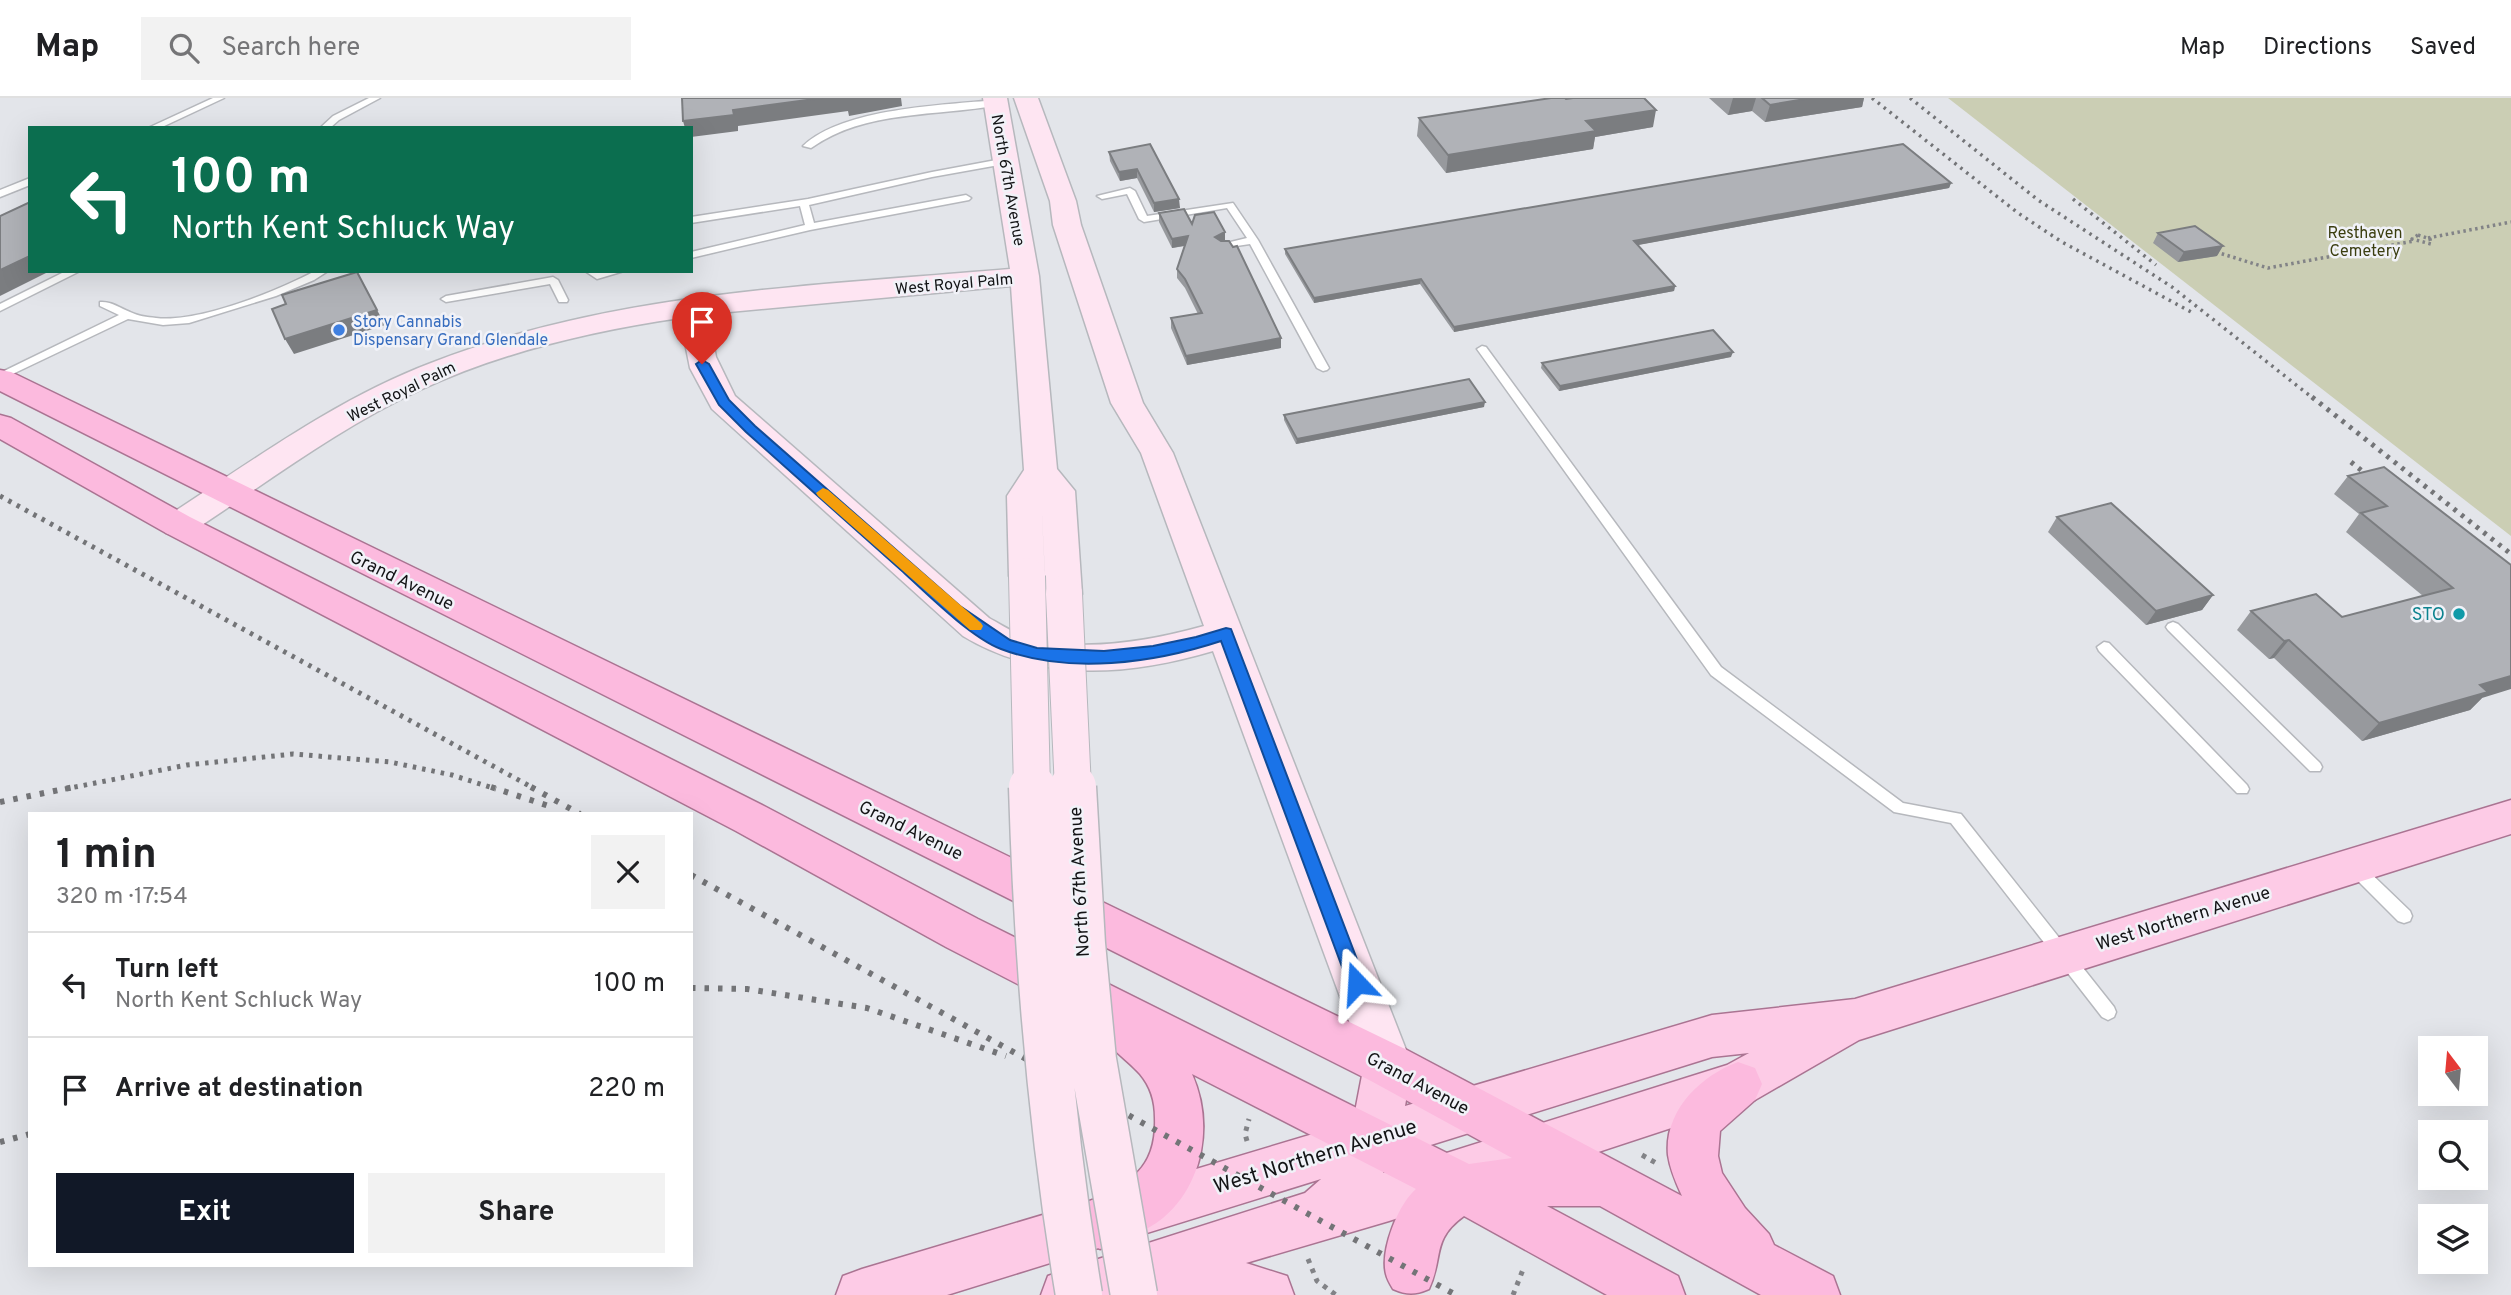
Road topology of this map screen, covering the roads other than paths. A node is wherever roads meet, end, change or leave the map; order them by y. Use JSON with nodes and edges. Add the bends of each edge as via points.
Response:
{"nodes":[{"id":1,"x":220,"y":98,"type":"edge"},
{"id":2,"x":376,"y":98,"type":"edge"},
{"id":3,"x":1026,"y":98,"type":"edge"},
{"id":4,"x":996,"y":100,"type":"edge"},
{"id":5,"x":157,"y":126,"type":"edge"},
{"id":6,"x":326,"y":126,"type":"edge"},
{"id":7,"x":808,"y":146,"type":"dead end"},
{"id":8,"x":1007,"y":161,"type":"junction"},
{"id":9,"x":28,"y":182,"type":"edge"},
{"id":10,"x":0,"y":194,"type":"edge"},
{"id":11,"x":1102,"y":195,"type":"dead end"},
{"id":12,"x":966,"y":198,"type":"dead end"},
{"id":13,"x":804,"y":203,"type":"junction"},
{"id":14,"x":693,"y":220,"type":"edge"},
{"id":15,"x":810,"y":227,"type":"junction"},
{"id":16,"x":1253,"y":240,"type":"junction"},
{"id":17,"x":1223,"y":245,"type":"edge"},
{"id":18,"x":693,"y":255,"type":"edge"},
{"id":19,"x":71,"y":273,"type":"edge"},
{"id":20,"x":320,"y":273,"type":"edge"},
{"id":21,"x":593,"y":273,"type":"edge"},
{"id":22,"x":610,"y":273,"type":"edge"},
{"id":23,"x":1025,"y":276,"type":"junction"},
{"id":24,"x":446,"y":299,"type":"dead end"},
{"id":25,"x":564,"y":300,"type":"dead end"},
{"id":26,"x":104,"y":304,"type":"dead end"},
{"id":27,"x":693,"y":307,"type":"junction"},
{"id":28,"x":0,"y":308,"type":"edge"},
{"id":29,"x":127,"y":315,"type":"junction"},
{"id":30,"x":1482,"y":349,"type":"dead end"},
{"id":31,"x":1323,"y":368,"type":"dead end"},
{"id":32,"x":0,"y":378,"type":"edge"},
{"id":33,"x":0,"y":425,"type":"edge"},
{"id":34,"x":1041,"y":471,"type":"junction"},
{"id":35,"x":227,"y":493,"type":"junction"},
{"id":36,"x":178,"y":525,"type":"junction"},
{"id":37,"x":2173,"y":627,"type":"edge"},
{"id":38,"x":1226,"y":633,"type":"junction"},
{"id":39,"x":2104,"y":648,"type":"dead end"},
{"id":40,"x":2315,"y":767,"type":"dead end"},
{"id":41,"x":2242,"y":789,"type":"dead end"},
{"id":42,"x":2511,"y":817,"type":"edge"},
{"id":43,"x":2353,"y":865,"type":"junction"},
{"id":44,"x":2404,"y":916,"type":"dead end"},
{"id":45,"x":2062,"y":955,"type":"junction"},
{"id":46,"x":1051,"y":978,"type":"junction"},
{"id":47,"x":2108,"y":1012,"type":"dead end"},
{"id":48,"x":1855,"y":1020,"type":"junction"},
{"id":49,"x":1388,"y":1065,"type":"junction"},
{"id":50,"x":1738,"y":1084,"type":"junction"},
{"id":51,"x":1469,"y":1109,"type":"junction"},
{"id":52,"x":1370,"y":1140,"type":"junction"},
{"id":53,"x":1538,"y":1148,"type":"junction"},
{"id":54,"x":1603,"y":1183,"type":"junction"},
{"id":55,"x":1454,"y":1184,"type":"junction"},
{"id":56,"x":1389,"y":1196,"type":"junction"},
{"id":57,"x":1100,"y":1223,"type":"junction"},
{"id":58,"x":1310,"y":1234,"type":"junction"},
{"id":59,"x":1415,"y":1283,"type":"edge"},
{"id":60,"x":1798,"y":1287,"type":"edge"},
{"id":61,"x":862,"y":1295,"type":"edge"},
{"id":62,"x":1067,"y":1295,"type":"edge"},
{"id":63,"x":1079,"y":1295,"type":"edge"},
{"id":64,"x":1109,"y":1295,"type":"edge"},
{"id":65,"x":1134,"y":1295,"type":"edge"},
{"id":66,"x":1268,"y":1295,"type":"edge"},
{"id":67,"x":1659,"y":1295,"type":"edge"}],
"edges":[{"from":1,"to":5,"type":"lane"},
{"from":2,"to":6,"type":"lane"},
{"from":3,"to":38,"type":"main road","name":"North 67th Avenue","via":[[1127,403],[1133,457],[1180,579]]},
{"from":4,"to":7,"type":"lane","via":[[844,126],[819,135]]},
{"from":4,"to":8,"type":"main road","name":"North 67th Avenue"},
{"from":8,"to":13,"type":"lane","via":[[897,180]]},
{"from":8,"to":23,"type":"main road","name":"North 67th Avenue"},
{"from":9,"to":10,"type":"lane"},
{"from":11,"to":16,"type":"lane","via":[[1130,191],[1144,219],[1230,205]]},
{"from":12,"to":15,"type":"lane"},
{"from":13,"to":14,"type":"lane"},
{"from":13,"to":15,"type":"lane"},
{"from":15,"to":18,"type":"lane"},
{"from":16,"to":17,"type":"lane"},
{"from":16,"to":31,"type":"lane"},
{"from":19,"to":28,"type":"lane"},
{"from":20,"to":29,"type":"lane","via":[[232,307],[177,322]]},
{"from":21,"to":22,"type":"lane"},
{"from":23,"to":27,"type":"main road","name":"West Royal Palm"},
{"from":23,"to":34,"type":"main road","name":"North 67th Avenue"},
{"from":24,"to":25,"type":"lane","via":[[553,280]]},
{"from":26,"to":29,"type":"lane"},
{"from":27,"to":35,"type":"main road","name":"West Royal Palm","via":[[560,332],[441,369],[348,416]]},
{"from":27,"to":38,"type":"main road","via":[[698,351],[723,402],[976,627],[1004,644],[1069,657],[1153,652]]},
{"from":29,"to":32,"type":"lane"},
{"from":30,"to":45,"type":"lane","via":[[1716,671],[1899,808],[1956,818]]},
{"from":32,"to":35,"type":"highway","name":"Grand Avenue"},
{"from":33,"to":36,"type":"highway"},
{"from":34,"to":63,"type":"main road","bridge":true,"via":[[1024,495],[1037,949],[1054,1137]]},
{"from":34,"to":65,"type":"main road","name":"North 67th Avenue","bridge":true,"via":[[1058,491],[1083,957],[1096,1074]]},
{"from":35,"to":36,"type":"main road","name":"West Royal Palm"},
{"from":35,"to":49,"type":"highway","name":"Grand Avenue"},
{"from":36,"to":46,"type":"highway"},
{"from":37,"to":40,"type":"lane"},
{"from":38,"to":49,"type":"main road","name":"North 67th Avenue"},
{"from":39,"to":41,"type":"lane"},
{"from":42,"to":43,"type":"main road","name":"West Northern Avenue"},
{"from":43,"to":44,"type":"lane"},
{"from":43,"to":45,"type":"main road","name":"West Northern Avenue"},
{"from":45,"to":47,"type":"lane"},
{"from":45,"to":48,"type":"main road","name":"West Northern Avenue"},
{"from":46,"to":52,"type":"highway"},
{"from":46,"to":57,"type":"highway","via":[[1125,1030],[1159,1062],[1178,1099],[1179,1143],[1163,1181],[1145,1201]]},
{"from":48,"to":50,"type":"main road","name":"West Northern Avenue"},
{"from":48,"to":51,"type":"main road","name":"West Northern Avenue","via":[[1712,1036]]},
{"from":49,"to":51,"type":"highway","name":"Grand Avenue"},
{"from":49,"to":52,"type":"main road"},
{"from":50,"to":53,"type":"main road","name":"West Northern Avenue"},
{"from":50,"to":60,"type":"highway","via":[[1697,1124],[1693,1144],[1698,1172],[1713,1208],[1736,1240]]},
{"from":51,"to":52,"type":"main road","name":"West Northern Avenue"},
{"from":51,"to":53,"type":"highway","name":"Grand Avenue"},
{"from":52,"to":55,"type":"highway"},
{"from":52,"to":56,"type":"main road"},
{"from":52,"to":57,"type":"main road","name":"West Northern Avenue"},
{"from":52,"to":58,"type":"main road","via":[[1360,1172]]},
{"from":53,"to":54,"type":"highway","name":"Grand Avenue"},
{"from":53,"to":55,"type":"main road","name":"West Northern Avenue"},
{"from":54,"to":55,"type":"highway"},
{"from":54,"to":60,"type":"highway","name":"Grand Avenue"},
{"from":55,"to":56,"type":"main road","name":"West Northern Avenue"},
{"from":55,"to":59,"type":"highway","via":[[1452,1194],[1427,1214],[1418,1228]]},
{"from":55,"to":67,"type":"highway"},
{"from":56,"to":58,"type":"main road","name":"West Northern Avenue"},
{"from":56,"to":59,"type":"main road"},
{"from":57,"to":61,"type":"main road","name":"West Northern Avenue"},
{"from":58,"to":62,"type":"main road","name":"West Northern Avenue"},
{"from":64,"to":66,"type":"main road","via":[[1216,1284]]}]}
